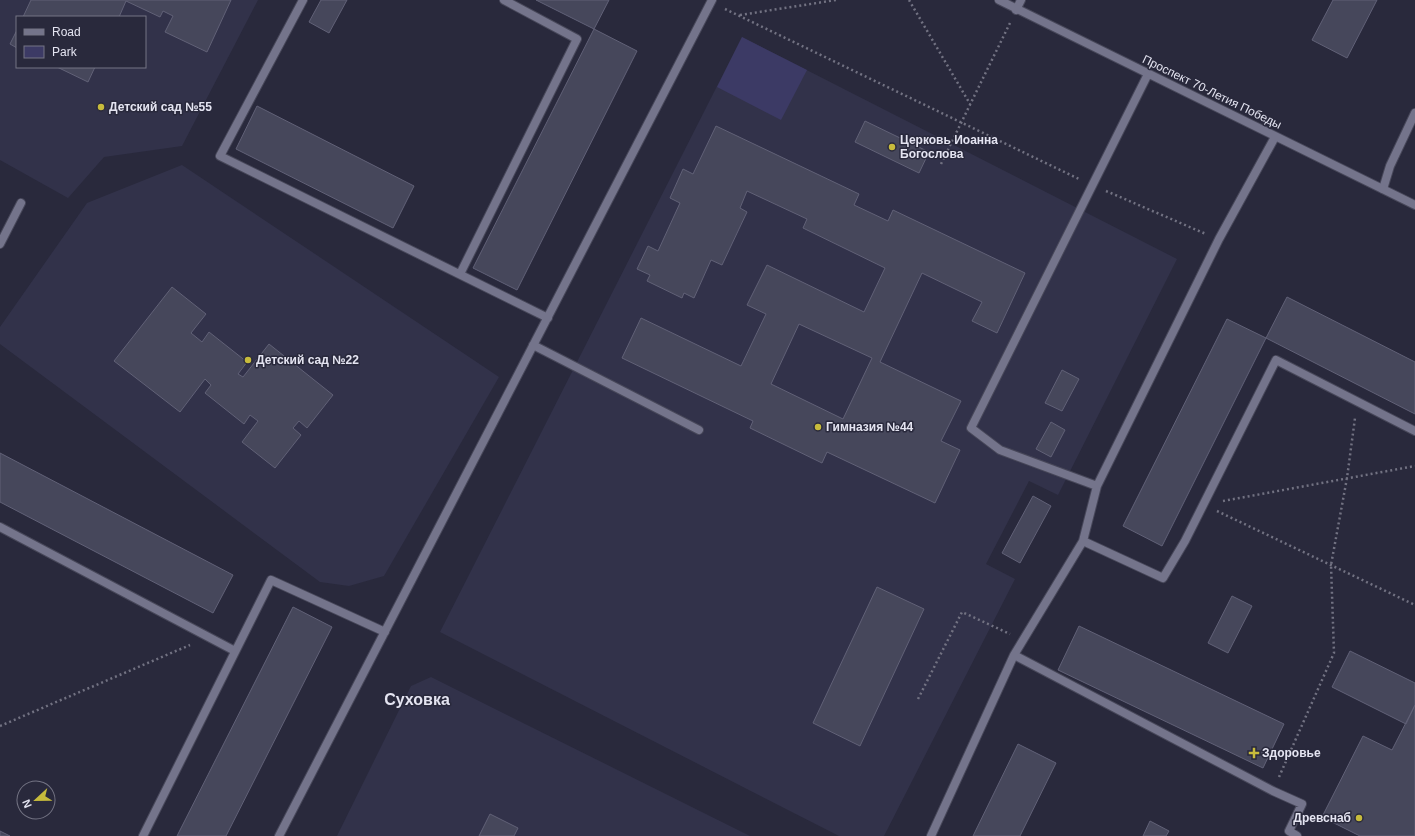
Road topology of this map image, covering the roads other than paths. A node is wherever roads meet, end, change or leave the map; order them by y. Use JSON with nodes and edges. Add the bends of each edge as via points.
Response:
{"nodes":[{"id":1,"x":303,"y":0,"type":"edge"},
{"id":2,"x":504,"y":0,"type":"edge"},
{"id":3,"x":998,"y":0,"type":"edge"},
{"id":4,"x":1021,"y":0,"type":"edge"},
{"id":5,"x":712,"y":1,"type":"edge"},
{"id":6,"x":1016,"y":10,"type":"junction"},
{"id":7,"x":1148,"y":74,"type":"junction"},
{"id":8,"x":1415,"y":113,"type":"edge"},
{"id":9,"x":1275,"y":136,"type":"junction"},
{"id":10,"x":1383,"y":189,"type":"junction"},
{"id":11,"x":21,"y":203,"type":"dead end"},
{"id":12,"x":1415,"y":205,"type":"edge"},
{"id":13,"x":0,"y":244,"type":"edge"},
{"id":14,"x":460,"y":274,"type":"junction"},
{"id":15,"x":548,"y":318,"type":"junction"},
{"id":16,"x":533,"y":345,"type":"junction"},
{"id":17,"x":699,"y":430,"type":"dead end"},
{"id":18,"x":1415,"y":431,"type":"edge"},
{"id":19,"x":1097,"y":486,"type":"junction"},
{"id":20,"x":0,"y":527,"type":"edge"},
{"id":21,"x":1083,"y":541,"type":"junction"},
{"id":22,"x":385,"y":632,"type":"junction"},
{"id":23,"x":235,"y":651,"type":"junction"},
{"id":24,"x":1014,"y":655,"type":"junction"},
{"id":25,"x":143,"y":836,"type":"edge"},
{"id":26,"x":279,"y":836,"type":"edge"},
{"id":27,"x":931,"y":836,"type":"edge"},
{"id":28,"x":1297,"y":836,"type":"edge"}],
"edges":[{"from":1,"to":14,"type":"street","via":[[220,156]]},
{"from":2,"to":14,"type":"street","via":[[576,39]]},
{"from":3,"to":6,"type":"street","name":"Проспект 70-Летия Победы"},
{"from":4,"to":6,"type":"street"},
{"from":5,"to":15,"type":"street"},
{"from":6,"to":7,"type":"street","name":"Проспект 70-Летия Победы"},
{"from":7,"to":9,"type":"street","name":"Проспект 70-Летия Победы"},
{"from":7,"to":19,"type":"street","via":[[971,428],[1000,450]]},
{"from":8,"to":10,"type":"street","via":[[1390,166]]},
{"from":9,"to":10,"type":"street","name":"Проспект 70-Летия Победы"},
{"from":9,"to":19,"type":"street","via":[[1219,239]]},
{"from":10,"to":12,"type":"street","name":"Проспект 70-Летия Победы"},
{"from":11,"to":13,"type":"street"},
{"from":14,"to":15,"type":"street"},
{"from":15,"to":16,"type":"street"},
{"from":16,"to":17,"type":"street"},
{"from":16,"to":22,"type":"street"},
{"from":18,"to":21,"type":"street","via":[[1276,360],[1185,541],[1162,578]]},
{"from":19,"to":21,"type":"street"},
{"from":20,"to":23,"type":"street"},
{"from":21,"to":24,"type":"street"},
{"from":22,"to":23,"type":"street","via":[[271,580]]},
{"from":22,"to":26,"type":"street"},
{"from":23,"to":25,"type":"street"},
{"from":24,"to":27,"type":"street"},
{"from":24,"to":28,"type":"street","via":[[1272,791],[1302,804],[1289,831]]}]}
